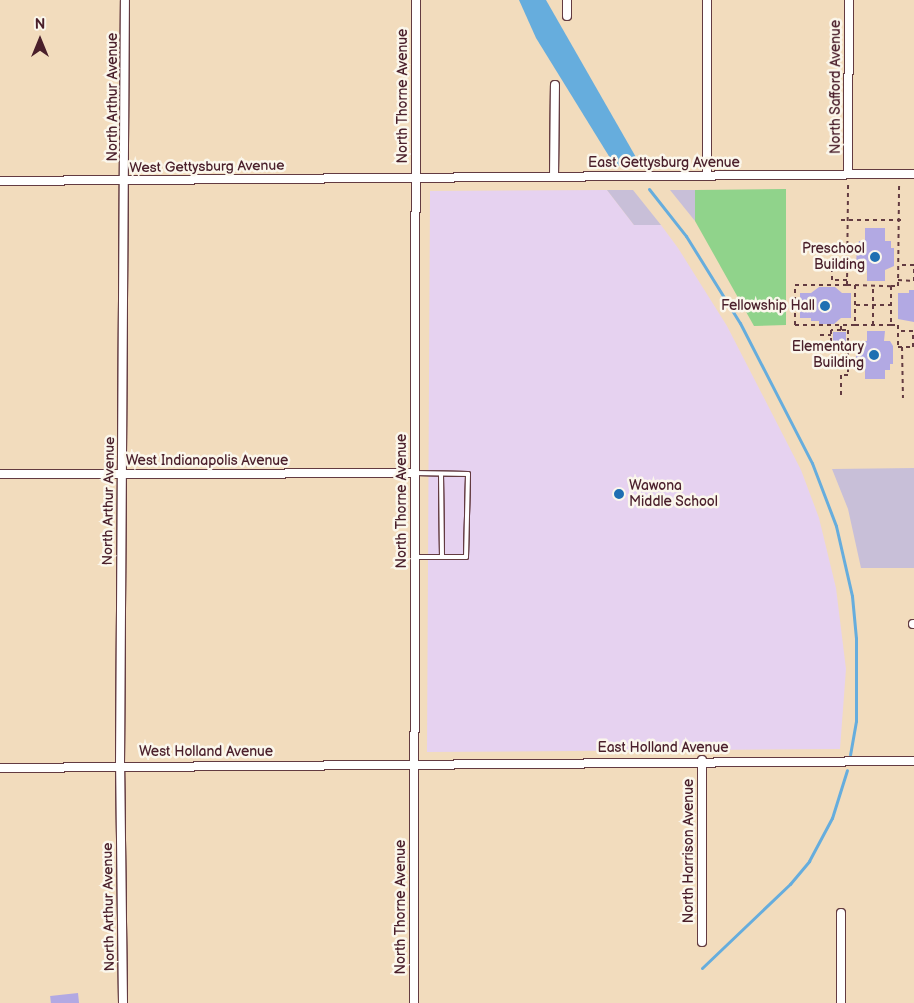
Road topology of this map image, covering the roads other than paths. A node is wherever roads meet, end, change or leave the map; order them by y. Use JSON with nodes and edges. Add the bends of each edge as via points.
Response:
{"nodes":[{"id":1,"x":125,"y":0,"type":"edge"},
{"id":2,"x":416,"y":0,"type":"edge"},
{"id":3,"x":567,"y":0,"type":"edge"},
{"id":4,"x":707,"y":0,"type":"edge"},
{"id":5,"x":849,"y":0,"type":"edge"},
{"id":6,"x":567,"y":16,"type":"dead end"},
{"id":7,"x":555,"y":85,"type":"dead end"},
{"id":8,"x":848,"y":174,"type":"junction"},
{"id":9,"x":914,"y":174,"type":"edge"},
{"id":10,"x":554,"y":176,"type":"junction"},
{"id":11,"x":707,"y":176,"type":"junction"},
{"id":12,"x":415,"y":177,"type":"junction"},
{"id":13,"x":0,"y":180,"type":"edge"},
{"id":14,"x":126,"y":180,"type":"junction"},
{"id":15,"x":415,"y":473,"type":"junction"},
{"id":16,"x":0,"y":474,"type":"edge"},
{"id":17,"x":122,"y":474,"type":"junction"},
{"id":18,"x":441,"y":474,"type":"junction"},
{"id":19,"x":414,"y":557,"type":"junction"},
{"id":20,"x":442,"y":558,"type":"junction"},
{"id":21,"x":702,"y":760,"type":"junction"},
{"id":22,"x":914,"y":761,"type":"edge"},
{"id":23,"x":412,"y":763,"type":"junction"},
{"id":24,"x":120,"y":765,"type":"junction"},
{"id":25,"x":0,"y":768,"type":"edge"},
{"id":26,"x":841,"y":913,"type":"dead end"},
{"id":27,"x":702,"y":942,"type":"dead end"},
{"id":28,"x":123,"y":1003,"type":"edge"},
{"id":29,"x":414,"y":1003,"type":"edge"},
{"id":30,"x":841,"y":1003,"type":"edge"}],
"edges":[{"from":1,"to":14,"type":"street","name":"North Arthur Avenue"},
{"from":2,"to":12,"type":"street","name":"North Thorne Avenue"},
{"from":3,"to":6,"type":"street"},
{"from":4,"to":11,"type":"street"},
{"from":5,"to":8,"type":"street","name":"North Safford Avenue"},
{"from":7,"to":10,"type":"street"},
{"from":8,"to":9,"type":"street","name":"East Gettysburg Avenue"},
{"from":8,"to":11,"type":"street","name":"East Gettysburg Avenue"},
{"from":10,"to":11,"type":"street","name":"East Gettysburg Avenue"},
{"from":10,"to":12,"type":"street","name":"East Gettysburg Avenue"},
{"from":12,"to":14,"type":"street","name":"West Gettysburg Avenue"},
{"from":12,"to":15,"type":"street","name":"North Thorne Avenue"},
{"from":13,"to":14,"type":"street","name":"West Gettysburg Avenue"},
{"from":14,"to":17,"type":"street","name":"North Arthur Avenue"},
{"from":15,"to":17,"type":"street","name":"West Indianapolis Avenue"},
{"from":15,"to":18,"type":"lane"},
{"from":15,"to":19,"type":"street","name":"North Thorne Avenue"},
{"from":16,"to":17,"type":"street","name":"West Indianapolis Avenue"},
{"from":17,"to":24,"type":"street","name":"North Arthur Avenue"},
{"from":18,"to":20,"type":"lane"},
{"from":18,"to":20,"type":"lane","via":[[468,474],[466,557]]},
{"from":19,"to":20,"type":"lane"},
{"from":19,"to":23,"type":"street","name":"North Thorne Avenue"},
{"from":21,"to":22,"type":"street","name":"East Holland Avenue"},
{"from":21,"to":23,"type":"street","name":"East Holland Avenue"},
{"from":21,"to":27,"type":"street","name":"North Harrison Avenue"},
{"from":23,"to":24,"type":"street","name":"West Holland Avenue"},
{"from":23,"to":29,"type":"street","name":"North Thorne Avenue"},
{"from":24,"to":25,"type":"street","name":"West Holland Avenue"},
{"from":24,"to":28,"type":"street","name":"North Arthur Avenue"},
{"from":26,"to":30,"type":"street"}]}
